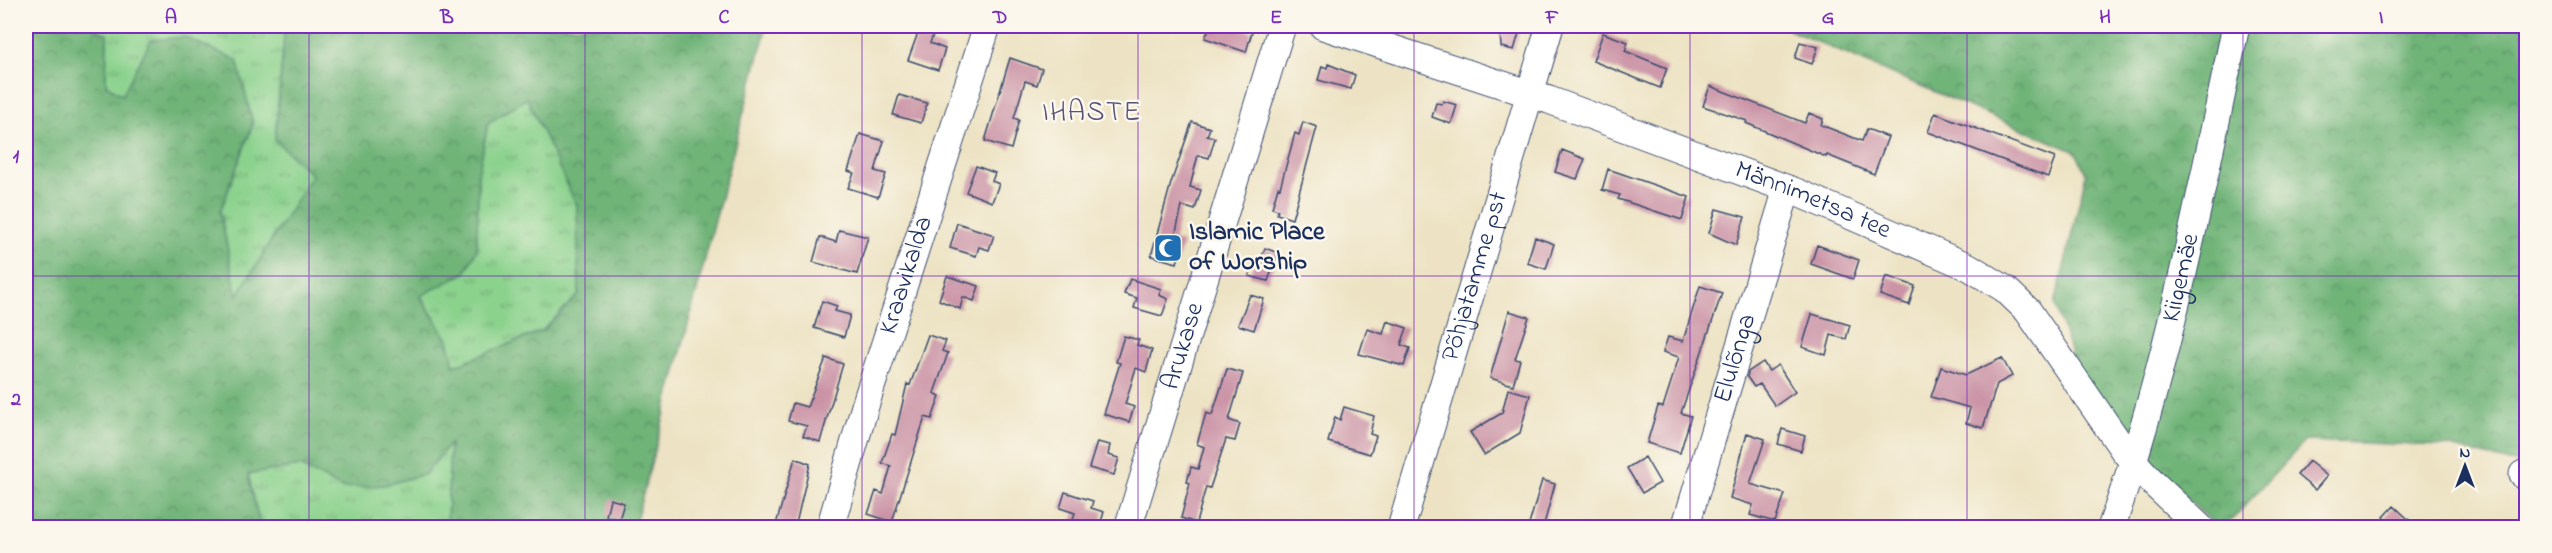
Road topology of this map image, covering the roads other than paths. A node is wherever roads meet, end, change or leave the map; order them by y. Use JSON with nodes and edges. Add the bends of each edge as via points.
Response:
{"nodes":[{"id":1,"x":987,"y":26,"type":"edge"},
{"id":2,"x":1282,"y":26,"type":"edge"},
{"id":3,"x":1323,"y":26,"type":"edge"},
{"id":4,"x":1550,"y":26,"type":"edge"},
{"id":5,"x":2236,"y":26,"type":"edge"},
{"id":6,"x":1530,"y":94,"type":"junction"},
{"id":7,"x":1787,"y":189,"type":"junction"},
{"id":8,"x":2134,"y":462,"type":"junction"},
{"id":9,"x":830,"y":528,"type":"edge"},
{"id":10,"x":1128,"y":528,"type":"edge"},
{"id":11,"x":1401,"y":528,"type":"edge"},
{"id":12,"x":1685,"y":528,"type":"edge"},
{"id":13,"x":2111,"y":528,"type":"edge"},
{"id":14,"x":2201,"y":528,"type":"edge"}],
"edges":[{"from":1,"to":9,"type":"street","name":"Kraavikalda","via":[[865,406]]},
{"from":2,"to":10,"type":"street","name":"Arukase"},
{"from":3,"to":6,"type":"street","name":"Männimetsa tee"},
{"from":4,"to":6,"type":"street","name":"Põhjatamme pst"},
{"from":5,"to":8,"type":"street","name":"Kiigemäe","via":[[2174,314]]},
{"from":6,"to":7,"type":"street","name":"Männimetsa tee"},
{"from":6,"to":11,"type":"street","name":"Põhjatamme pst"},
{"from":7,"to":8,"type":"street","name":"Männimetsa tee","via":[[1969,267],[2005,289],[2028,311]]},
{"from":7,"to":12,"type":"street","name":"Elulõnga"},
{"from":8,"to":13,"type":"street","name":"Kiigemäe"},
{"from":8,"to":14,"type":"street","name":"Männimetsa tee"}]}
